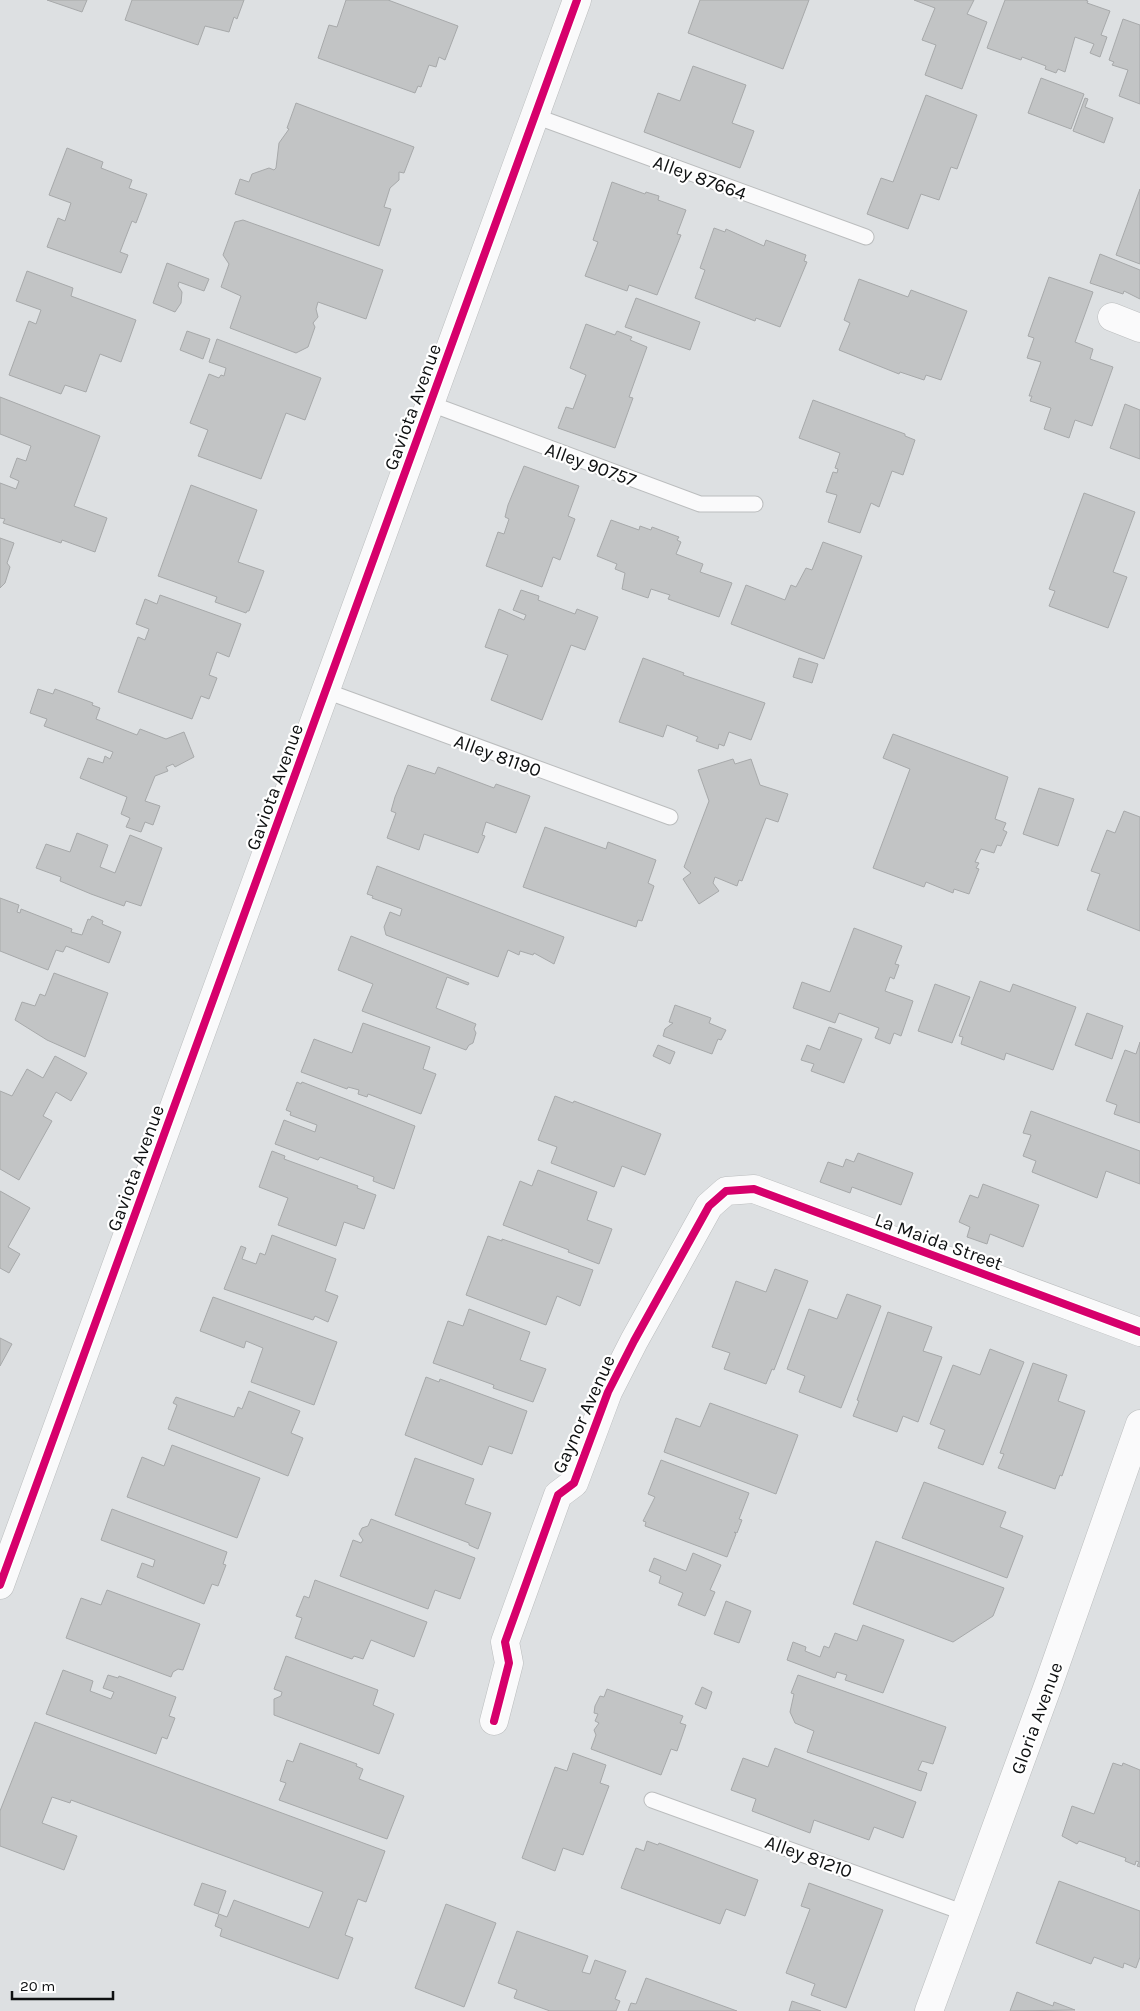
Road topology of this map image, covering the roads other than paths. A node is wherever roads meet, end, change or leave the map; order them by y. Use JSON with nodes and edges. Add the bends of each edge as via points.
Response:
{"nodes":[{"id":1,"x":577,"y":0,"type":"edge"},
{"id":2,"x":535,"y":116,"type":"junction"},
{"id":3,"x":866,"y":237,"type":"dead end"},
{"id":4,"x":1112,"y":317,"type":"dead end"},
{"id":5,"x":1140,"y":328,"type":"edge"},
{"id":6,"x":431,"y":404,"type":"junction"},
{"id":7,"x":755,"y":504,"type":"dead end"},
{"id":8,"x":326,"y":691,"type":"junction"},
{"id":9,"x":670,"y":817,"type":"dead end"},
{"id":10,"x":726,"y":1191,"type":"joint"},
{"id":11,"x":1140,"y":1332,"type":"edge"},
{"id":12,"x":1140,"y":1424,"type":"edge"},
{"id":13,"x":0,"y":1585,"type":"edge"},
{"id":14,"x":494,"y":1722,"type":"dead end"},
{"id":15,"x":652,"y":1800,"type":"dead end"},
{"id":16,"x":966,"y":1914,"type":"junction"},
{"id":17,"x":929,"y":2011,"type":"edge"}],
"edges":[{"from":1,"to":2,"type":"street","name":"Gaviota Avenue"},
{"from":2,"to":3,"type":"lane","name":"Alley 87664"},
{"from":2,"to":6,"type":"street","name":"Gaviota Avenue"},
{"from":4,"to":5,"type":"street"},
{"from":6,"to":7,"type":"lane","name":"Alley 90757","via":[[700,504]]},
{"from":6,"to":8,"type":"street","name":"Gaviota Avenue"},
{"from":8,"to":9,"type":"lane","name":"Alley 81190"},
{"from":8,"to":13,"type":"street","name":"Gaviota Avenue"},
{"from":10,"to":11,"type":"street","name":"La Maida Street","via":[[754,1189]]},
{"from":10,"to":14,"type":"street","name":"Gaynor Avenue","via":[[709,1206],[634,1341],[608,1392],[574,1483],[558,1495],[505,1642],[510,1663]]},
{"from":12,"to":16,"type":"street","name":"Gloria Avenue"},
{"from":15,"to":16,"type":"lane","name":"Alley 81210"},
{"from":16,"to":17,"type":"street","name":"Gloria Avenue"}]}
